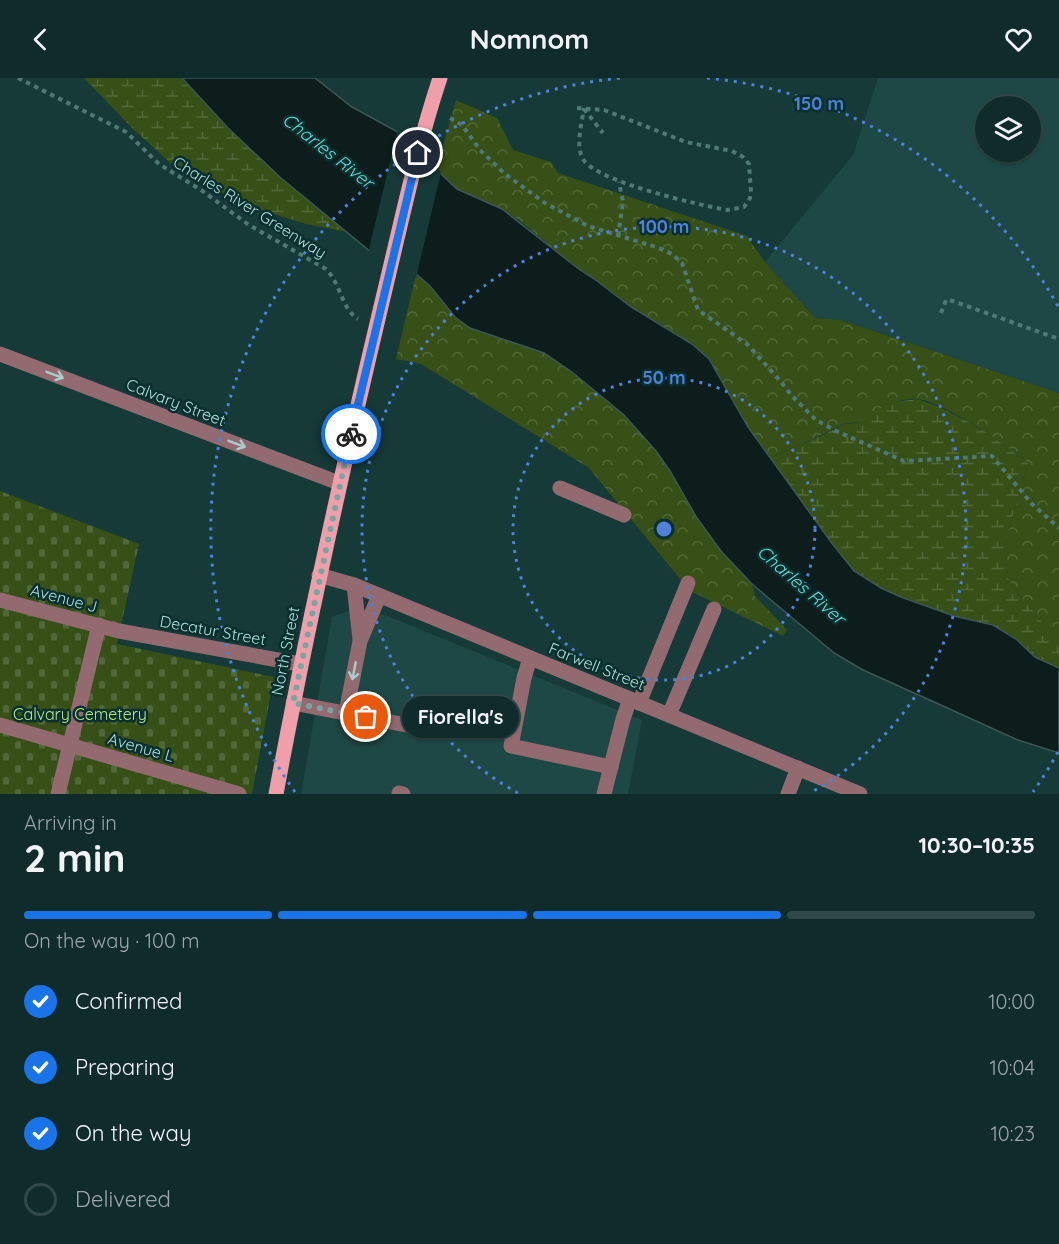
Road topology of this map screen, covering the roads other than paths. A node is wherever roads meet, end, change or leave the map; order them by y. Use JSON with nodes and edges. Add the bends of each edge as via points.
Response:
{"nodes":[{"id":1,"x":440,"y":78,"type":"edge"},
{"id":2,"x":0,"y":354,"type":"edge"},
{"id":3,"x":339,"y":483,"type":"junction"},
{"id":4,"x":560,"y":488,"type":"dead end"},
{"id":5,"x":624,"y":515,"type":"dead end"},
{"id":6,"x":319,"y":575,"type":"junction"},
{"id":7,"x":688,"y":583,"type":"dead end"},
{"id":8,"x":354,"y":585,"type":"junction"},
{"id":9,"x":379,"y":596,"type":"junction"},
{"id":10,"x":0,"y":600,"type":"edge"},
{"id":11,"x":714,"y":609,"type":"dead end"},
{"id":12,"x":99,"y":625,"type":"junction"},
{"id":13,"x":119,"y":631,"type":"joint"},
{"id":14,"x":360,"y":641,"type":"junction"},
{"id":15,"x":530,"y":658,"type":"junction"},
{"id":16,"x":300,"y":664,"type":"junction"},
{"id":17,"x":635,"y":701,"type":"junction"},
{"id":18,"x":293,"y":703,"type":"junction"},
{"id":19,"x":346,"y":713,"type":"junction"},
{"id":20,"x":669,"y":715,"type":"junction"},
{"id":21,"x":0,"y":725,"type":"edge"},
{"id":22,"x":406,"y":725,"type":"dead end"},
{"id":23,"x":71,"y":746,"type":"junction"},
{"id":24,"x":611,"y":767,"type":"junction"},
{"id":25,"x":798,"y":768,"type":"junction"},
{"id":26,"x":58,"y":794,"type":"edge"},
{"id":27,"x":238,"y":794,"type":"edge"},
{"id":28,"x":276,"y":794,"type":"edge"},
{"id":29,"x":604,"y":794,"type":"edge"},
{"id":30,"x":788,"y":794,"type":"edge"},
{"id":31,"x":860,"y":794,"type":"edge"}],
"edges":[{"from":1,"to":3,"type":"main road","via":[[423,132]]},
{"from":2,"to":3,"type":"street","name":"Calvary Street","one_way":true},
{"from":3,"to":6,"type":"main road","name":"North Street"},
{"from":4,"to":5,"type":"street"},
{"from":6,"to":8,"type":"street","name":"Farwell Street"},
{"from":6,"to":16,"type":"main road","name":"North Street"},
{"from":7,"to":17,"type":"street"},
{"from":8,"to":9,"type":"street","name":"Farwell Street"},
{"from":8,"to":14,"type":"street"},
{"from":9,"to":14,"type":"street"},
{"from":9,"to":15,"type":"street","name":"Farwell Street"},
{"from":10,"to":12,"type":"street","name":"Avenue J"},
{"from":11,"to":20,"type":"street"},
{"from":12,"to":13,"type":"street","name":"Avenue J"},
{"from":12,"to":23,"type":"street"},
{"from":13,"to":16,"type":"street","name":"Decatur Street"},
{"from":14,"to":19,"type":"street","one_way":true},
{"from":15,"to":17,"type":"street","name":"Farwell Street"},
{"from":15,"to":24,"type":"street","via":[[511,746]]},
{"from":16,"to":18,"type":"main road","name":"North Street"},
{"from":17,"to":20,"type":"street","name":"Farwell Street"},
{"from":17,"to":24,"type":"street","via":[[623,719]]},
{"from":18,"to":19,"type":"street"},
{"from":18,"to":28,"type":"main road","name":"North Street"},
{"from":19,"to":22,"type":"street"},
{"from":20,"to":25,"type":"street","name":"Farwell Street"},
{"from":21,"to":23,"type":"street","name":"Avenue L"},
{"from":23,"to":26,"type":"street"},
{"from":23,"to":27,"type":"street","name":"Avenue L"},
{"from":24,"to":29,"type":"street"},
{"from":25,"to":30,"type":"street"},
{"from":25,"to":31,"type":"street","name":"Farwell Street"}]}
